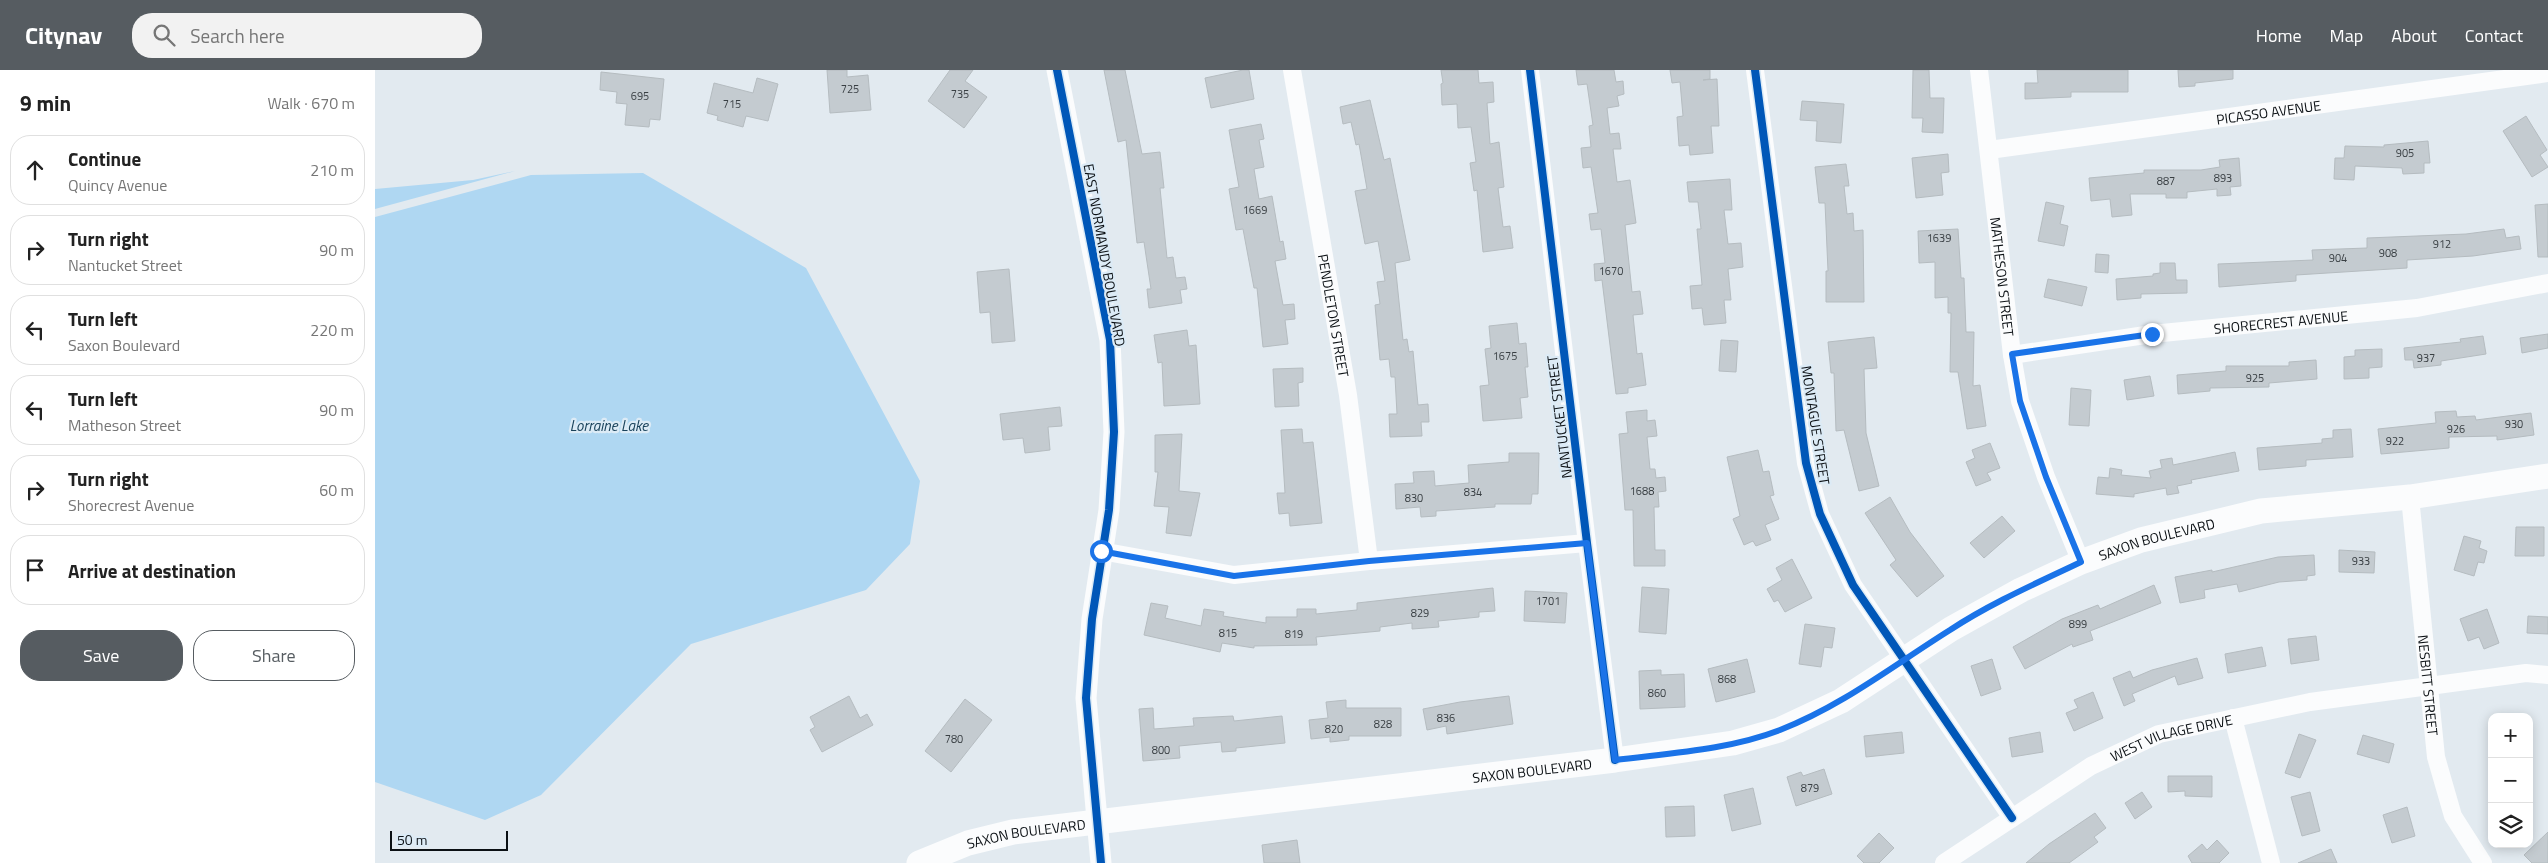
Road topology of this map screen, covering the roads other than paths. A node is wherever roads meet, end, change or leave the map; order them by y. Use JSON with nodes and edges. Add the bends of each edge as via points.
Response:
{"nodes":[{"id":1,"x":1057,"y":70,"type":"edge"},
{"id":2,"x":1292,"y":70,"type":"edge"},
{"id":3,"x":1530,"y":70,"type":"edge"},
{"id":4,"x":1755,"y":70,"type":"edge"},
{"id":5,"x":1979,"y":70,"type":"edge"},
{"id":6,"x":2548,"y":73,"type":"edge"},
{"id":7,"x":1989,"y":150,"type":"junction"},
{"id":8,"x":2548,"y":283,"type":"edge"},
{"id":9,"x":2012,"y":354,"type":"junction"},
{"id":10,"x":2548,"y":476,"type":"edge"},
{"id":11,"x":2410,"y":497,"type":"junction"},
{"id":12,"x":1587,"y":543,"type":"junction"},
{"id":13,"x":1101,"y":551,"type":"junction"},
{"id":14,"x":1369,"y":561,"type":"junction"},
{"id":15,"x":2081,"y":562,"type":"junction"},
{"id":16,"x":1905,"y":660,"type":"junction"},
{"id":17,"x":2548,"y":675,"type":"edge"},
{"id":18,"x":2429,"y":687,"type":"junction"},
{"id":19,"x":2233,"y":718,"type":"junction"},
{"id":20,"x":1615,"y":760,"type":"junction"},
{"id":21,"x":2012,"y":818,"type":"junction"},
{"id":22,"x":1096,"y":822,"type":"junction"},
{"id":23,"x":919,"y":863,"type":"edge"},
{"id":24,"x":1101,"y":863,"type":"edge"},
{"id":25,"x":1945,"y":863,"type":"edge"},
{"id":26,"x":2271,"y":863,"type":"edge"},
{"id":27,"x":2483,"y":863,"type":"edge"}],
"edges":[{"from":1,"to":13,"type":"street","name":"EAST NORMANDY BOULEVARD","via":[[1110,340],[1114,432],[1109,510]]},
{"from":2,"to":14,"type":"street","name":"PENDLETON STREET","via":[[1348,395]]},
{"from":3,"to":12,"type":"street","name":"NANTUCKET STREET"},
{"from":4,"to":16,"type":"street","name":"MONTAGUE STREET","via":[[1809,472],[1820,514],[1853,585]]},
{"from":5,"to":7,"type":"street","name":"MATHESON STREET"},
{"from":6,"to":7,"type":"street","name":"PICASSO AVENUE"},
{"from":7,"to":9,"type":"street","name":"MATHESON STREET"},
{"from":8,"to":9,"type":"street","name":"SHORECREST AVENUE","via":[[2417,308],[2152,334]]},
{"from":9,"to":15,"type":"street","name":"MATHESON STREET","via":[[2020,401],[2046,477]]},
{"from":10,"to":11,"type":"main road","name":"SAXON BOULEVARD"},
{"from":11,"to":15,"type":"main road","name":"SAXON BOULEVARD","via":[[2261,511],[2141,540]]},
{"from":11,"to":18,"type":"street","name":"NESBITT STREET"},
{"from":12,"to":14,"type":"street"},
{"from":12,"to":20,"type":"street","name":"NANTUCKET STREET"},
{"from":13,"to":14,"type":"street","via":[[1234,576]]},
{"from":13,"to":22,"type":"street","name":"EAST NORMANDY BOULEVARD","via":[[1086,698]]},
{"from":15,"to":16,"type":"main road","name":"SAXON BOULEVARD","via":[[1951,628]]},
{"from":16,"to":20,"type":"main road","name":"SAXON BOULEVARD","via":[[1841,701],[1779,730],[1733,743]]},
{"from":16,"to":21,"type":"street","name":"MONTAGUE STREET"},
{"from":17,"to":18,"type":"street","name":"WEST VILLAGE DRIVE","via":[[2526,673]]},
{"from":18,"to":19,"type":"street","name":"WEST VILLAGE DRIVE","via":[[2309,702]]},
{"from":18,"to":27,"type":"street","name":"NESBITT STREET","via":[[2436,757],[2453,816]]},
{"from":19,"to":21,"type":"street","name":"WEST VILLAGE DRIVE","via":[[2159,734],[2091,766]]},
{"from":19,"to":26,"type":"street"},
{"from":20,"to":22,"type":"main road","name":"SAXON BOULEVARD"},
{"from":21,"to":25,"type":"street","name":"WEST VILLAGE DRIVE"},
{"from":22,"to":23,"type":"main road","name":"SAXON BOULEVARD","via":[[1013,832],[968,843]]},
{"from":22,"to":24,"type":"street","name":"EAST NORMANDY BOULEVARD"}]}
